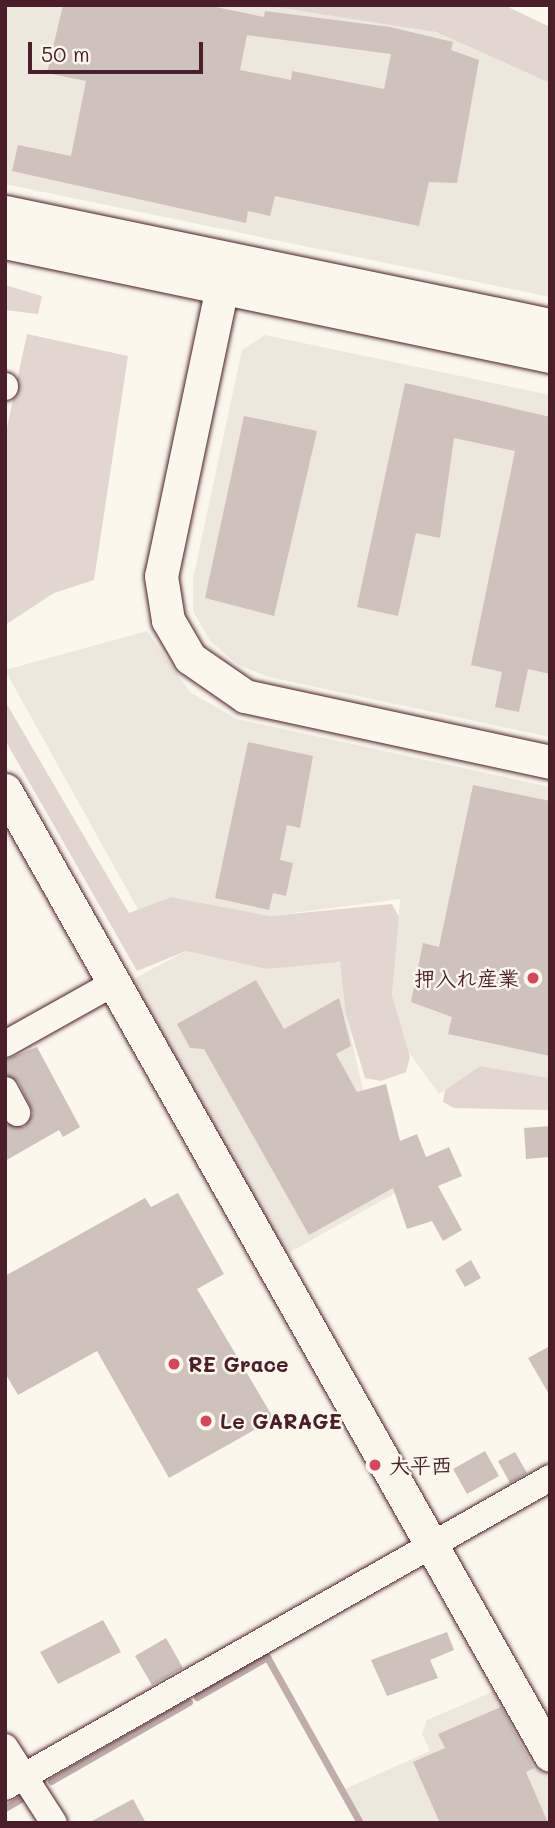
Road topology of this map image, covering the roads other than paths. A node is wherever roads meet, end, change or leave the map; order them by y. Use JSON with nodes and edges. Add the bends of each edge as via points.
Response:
{"nodes":[{"id":1,"x":5,"y":212,"type":"edge"},
{"id":2,"x":5,"y":242,"type":"edge"},
{"id":3,"x":222,"y":287,"type":"junction"},
{"id":4,"x":550,"y":326,"type":"edge"},
{"id":5,"x":550,"y":356,"type":"edge"},
{"id":6,"x":550,"y":762,"type":"edge"},
{"id":7,"x":5,"y":790,"type":"edge"},
{"id":8,"x":114,"y":983,"type":"junction"},
{"id":9,"x":5,"y":1044,"type":"edge"},
{"id":10,"x":550,"y":1478,"type":"edge"},
{"id":11,"x":431,"y":1544,"type":"junction"},
{"id":12,"x":5,"y":1747,"type":"edge"},
{"id":13,"x":550,"y":1755,"type":"edge"},
{"id":14,"x":17,"y":1782,"type":"edge"},
{"id":15,"x":54,"y":1823,"type":"edge"}],
"edges":[{"from":1,"to":4,"type":"street"},
{"from":2,"to":3,"type":"street"},
{"from":3,"to":5,"type":"street"},
{"from":3,"to":6,"type":"street","via":[[161,576],[168,620],[184,649],[206,674],[245,696]]},
{"from":7,"to":8,"type":"street"},
{"from":8,"to":9,"type":"street"},
{"from":8,"to":11,"type":"street"},
{"from":10,"to":11,"type":"street"},
{"from":11,"to":13,"type":"street"},
{"from":11,"to":14,"type":"street"},
{"from":12,"to":14,"type":"street"},
{"from":14,"to":15,"type":"street"}]}
